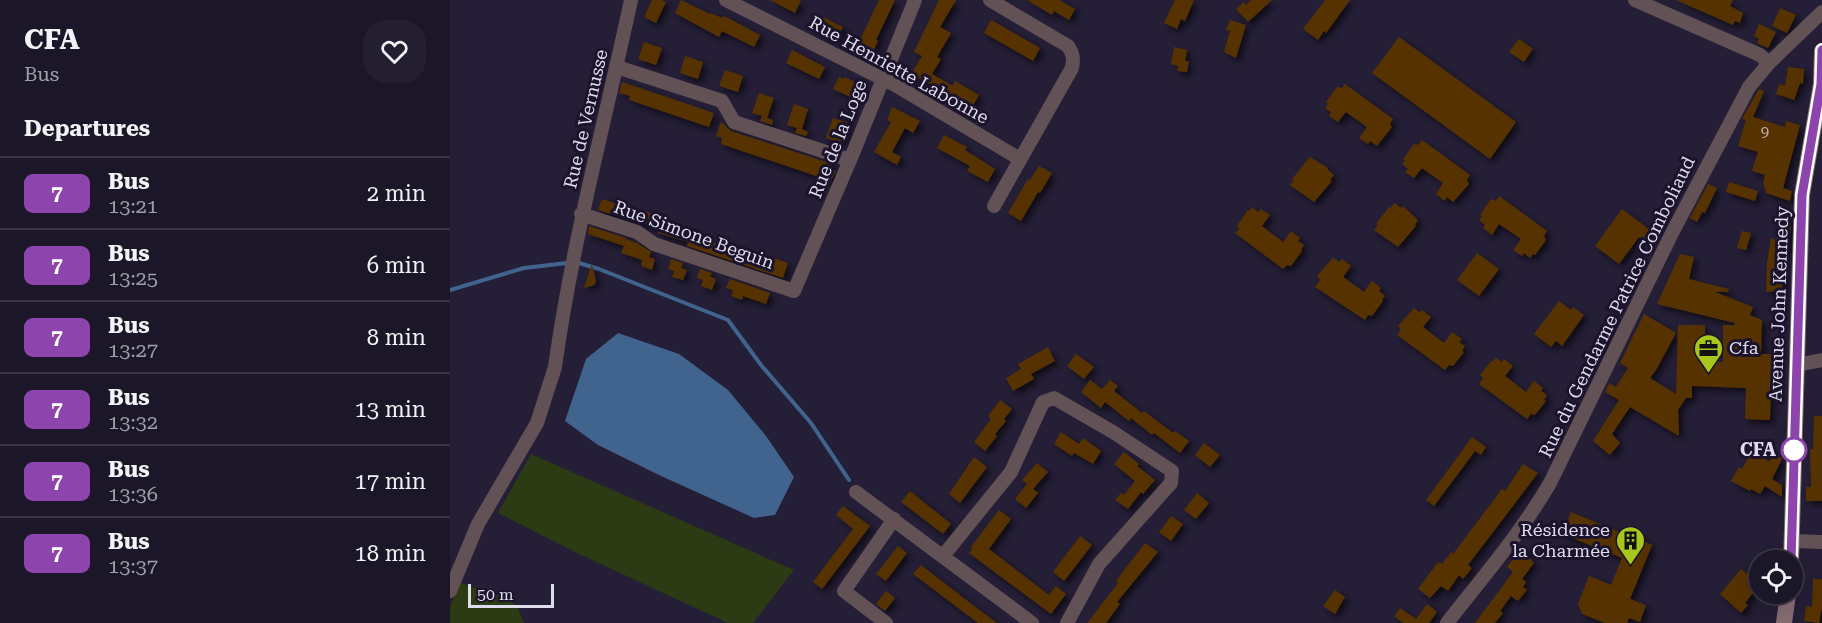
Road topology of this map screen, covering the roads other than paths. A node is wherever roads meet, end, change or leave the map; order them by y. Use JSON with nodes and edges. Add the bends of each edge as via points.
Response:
{"nodes":[{"id":1,"x":631,"y":0,"type":"edge"},
{"id":2,"x":726,"y":0,"type":"edge"},
{"id":3,"x":915,"y":0,"type":"edge"},
{"id":4,"x":990,"y":0,"type":"edge"},
{"id":5,"x":1635,"y":0,"type":"edge"},
{"id":6,"x":1822,"y":12,"type":"edge"},
{"id":7,"x":1822,"y":51,"type":"edge"},
{"id":8,"x":1768,"y":63,"type":"junction"},
{"id":9,"x":617,"y":67,"type":"junction"},
{"id":10,"x":882,"y":78,"type":"junction"},
{"id":11,"x":1020,"y":159,"type":"junction"},
{"id":12,"x":850,"y":160,"type":"junction"},
{"id":13,"x":994,"y":206,"type":"dead end"},
{"id":14,"x":581,"y":214,"type":"junction"},
{"id":15,"x":794,"y":291,"type":"joint"},
{"id":16,"x":1822,"y":360,"type":"edge"},
{"id":17,"x":1797,"y":365,"type":"junction"},
{"id":18,"x":856,"y":492,"type":"dead end"},
{"id":19,"x":894,"y":519,"type":"junction"},
{"id":20,"x":1792,"y":541,"type":"junction"},
{"id":21,"x":1822,"y":542,"type":"edge"},
{"id":22,"x":1792,"y":550,"type":"edge"},
{"id":23,"x":943,"y":556,"type":"junction"},
{"id":24,"x":450,"y":591,"type":"edge"},
{"id":25,"x":1787,"y":604,"type":"edge"},
{"id":26,"x":886,"y":623,"type":"edge"},
{"id":27,"x":1032,"y":623,"type":"edge"},
{"id":28,"x":1067,"y":623,"type":"edge"},
{"id":29,"x":1447,"y":623,"type":"edge"},
{"id":30,"x":1784,"y":623,"type":"edge"}],
"edges":[{"from":1,"to":9,"type":"street","name":"Rue de Vernusse"},
{"from":2,"to":10,"type":"street","name":"Rue Henriette Labonne"},
{"from":3,"to":10,"type":"street","name":"Rue de la Loge"},
{"from":4,"to":11,"type":"street","via":[[1068,46],[1073,54],[1072,68]]},
{"from":5,"to":8,"type":"street","via":[[1760,55]]},
{"from":6,"to":8,"type":"street","name":"Rue du Gendarme Patrice Comboliaud"},
{"from":7,"to":17,"type":"main road","name":"Avenue John Kennedy","via":[[1821,84],[1802,195]]},
{"from":8,"to":29,"type":"street","name":"Rue du Gendarme Patrice Comboliaud","via":[[1749,87],[1712,155],[1534,511]]},
{"from":9,"to":12,"type":"street","via":[[722,101],[734,122]]},
{"from":9,"to":14,"type":"street","name":"Rue de Vernusse"},
{"from":10,"to":11,"type":"street","name":"Rue Henriette Labonne"},
{"from":10,"to":12,"type":"street","name":"Rue de la Loge"},
{"from":11,"to":13,"type":"street"},
{"from":12,"to":15,"type":"street","name":"Rue de la Loge"},
{"from":14,"to":15,"type":"street","name":"Rue Simone Beguin","via":[[636,232],[654,244]]},
{"from":14,"to":24,"type":"street","name":"Rue de Vernusse","via":[[555,367],[541,412],[478,524]]},
{"from":16,"to":17,"type":"street"},
{"from":17,"to":20,"type":"main road","name":"Avenue John Kennedy"},
{"from":18,"to":19,"type":"street"},
{"from":19,"to":23,"type":"street"},
{"from":19,"to":26,"type":"street","via":[[844,591]]},
{"from":20,"to":21,"type":"street"},
{"from":20,"to":22,"type":"main road","name":"Avenue John Kennedy"},
{"from":23,"to":27,"type":"street"},
{"from":23,"to":28,"type":"street","via":[[1011,472],[1043,402],[1054,398],[1172,471],[1171,483],[1099,564]]},
{"from":25,"to":30,"type":"main road"}]}
